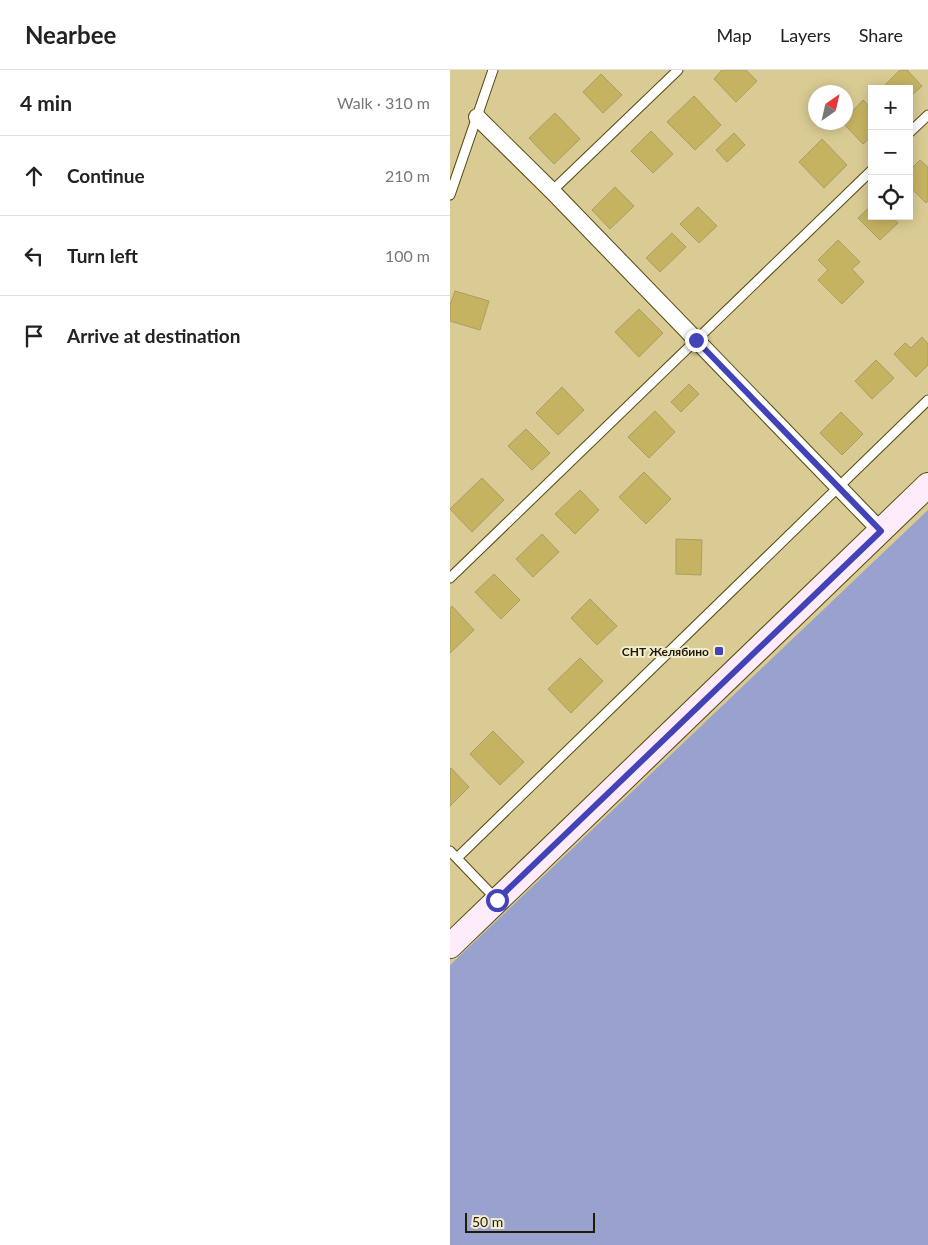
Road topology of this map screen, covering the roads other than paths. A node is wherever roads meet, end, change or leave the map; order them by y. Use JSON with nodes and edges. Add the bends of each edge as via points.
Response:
{"nodes":[{"id":1,"x":492,"y":70,"type":"edge"},
{"id":2,"x":678,"y":70,"type":"edge"},
{"id":3,"x":928,"y":115,"type":"edge"},
{"id":4,"x":477,"y":117,"type":"junction"},
{"id":5,"x":912,"y":130,"type":"edge"},
{"id":6,"x":868,"y":174,"type":"edge"},
{"id":7,"x":552,"y":191,"type":"junction"},
{"id":8,"x":450,"y":195,"type":"edge"},
{"id":9,"x":696,"y":340,"type":"junction"},
{"id":10,"x":928,"y":400,"type":"edge"},
{"id":11,"x":928,"y":485,"type":"edge"},
{"id":12,"x":839,"y":487,"type":"junction"},
{"id":13,"x":881,"y":531,"type":"junction"},
{"id":14,"x":450,"y":578,"type":"edge"},
{"id":15,"x":450,"y":851,"type":"edge"},
{"id":16,"x":457,"y":858,"type":"junction"},
{"id":17,"x":497,"y":900,"type":"junction"},
{"id":18,"x":450,"y":946,"type":"edge"}],
"edges":[{"from":1,"to":4,"type":"lane"},
{"from":2,"to":7,"type":"lane"},
{"from":3,"to":5,"type":"lane"},
{"from":4,"to":7,"type":"street"},
{"from":4,"to":8,"type":"lane"},
{"from":6,"to":9,"type":"lane"},
{"from":7,"to":9,"type":"street"},
{"from":9,"to":12,"type":"street"},
{"from":9,"to":14,"type":"lane"},
{"from":10,"to":12,"type":"lane"},
{"from":11,"to":13,"type":"street"},
{"from":12,"to":13,"type":"street"},
{"from":12,"to":16,"type":"lane"},
{"from":13,"to":17,"type":"street"},
{"from":15,"to":16,"type":"lane"},
{"from":16,"to":17,"type":"lane"},
{"from":17,"to":18,"type":"street"}]}
